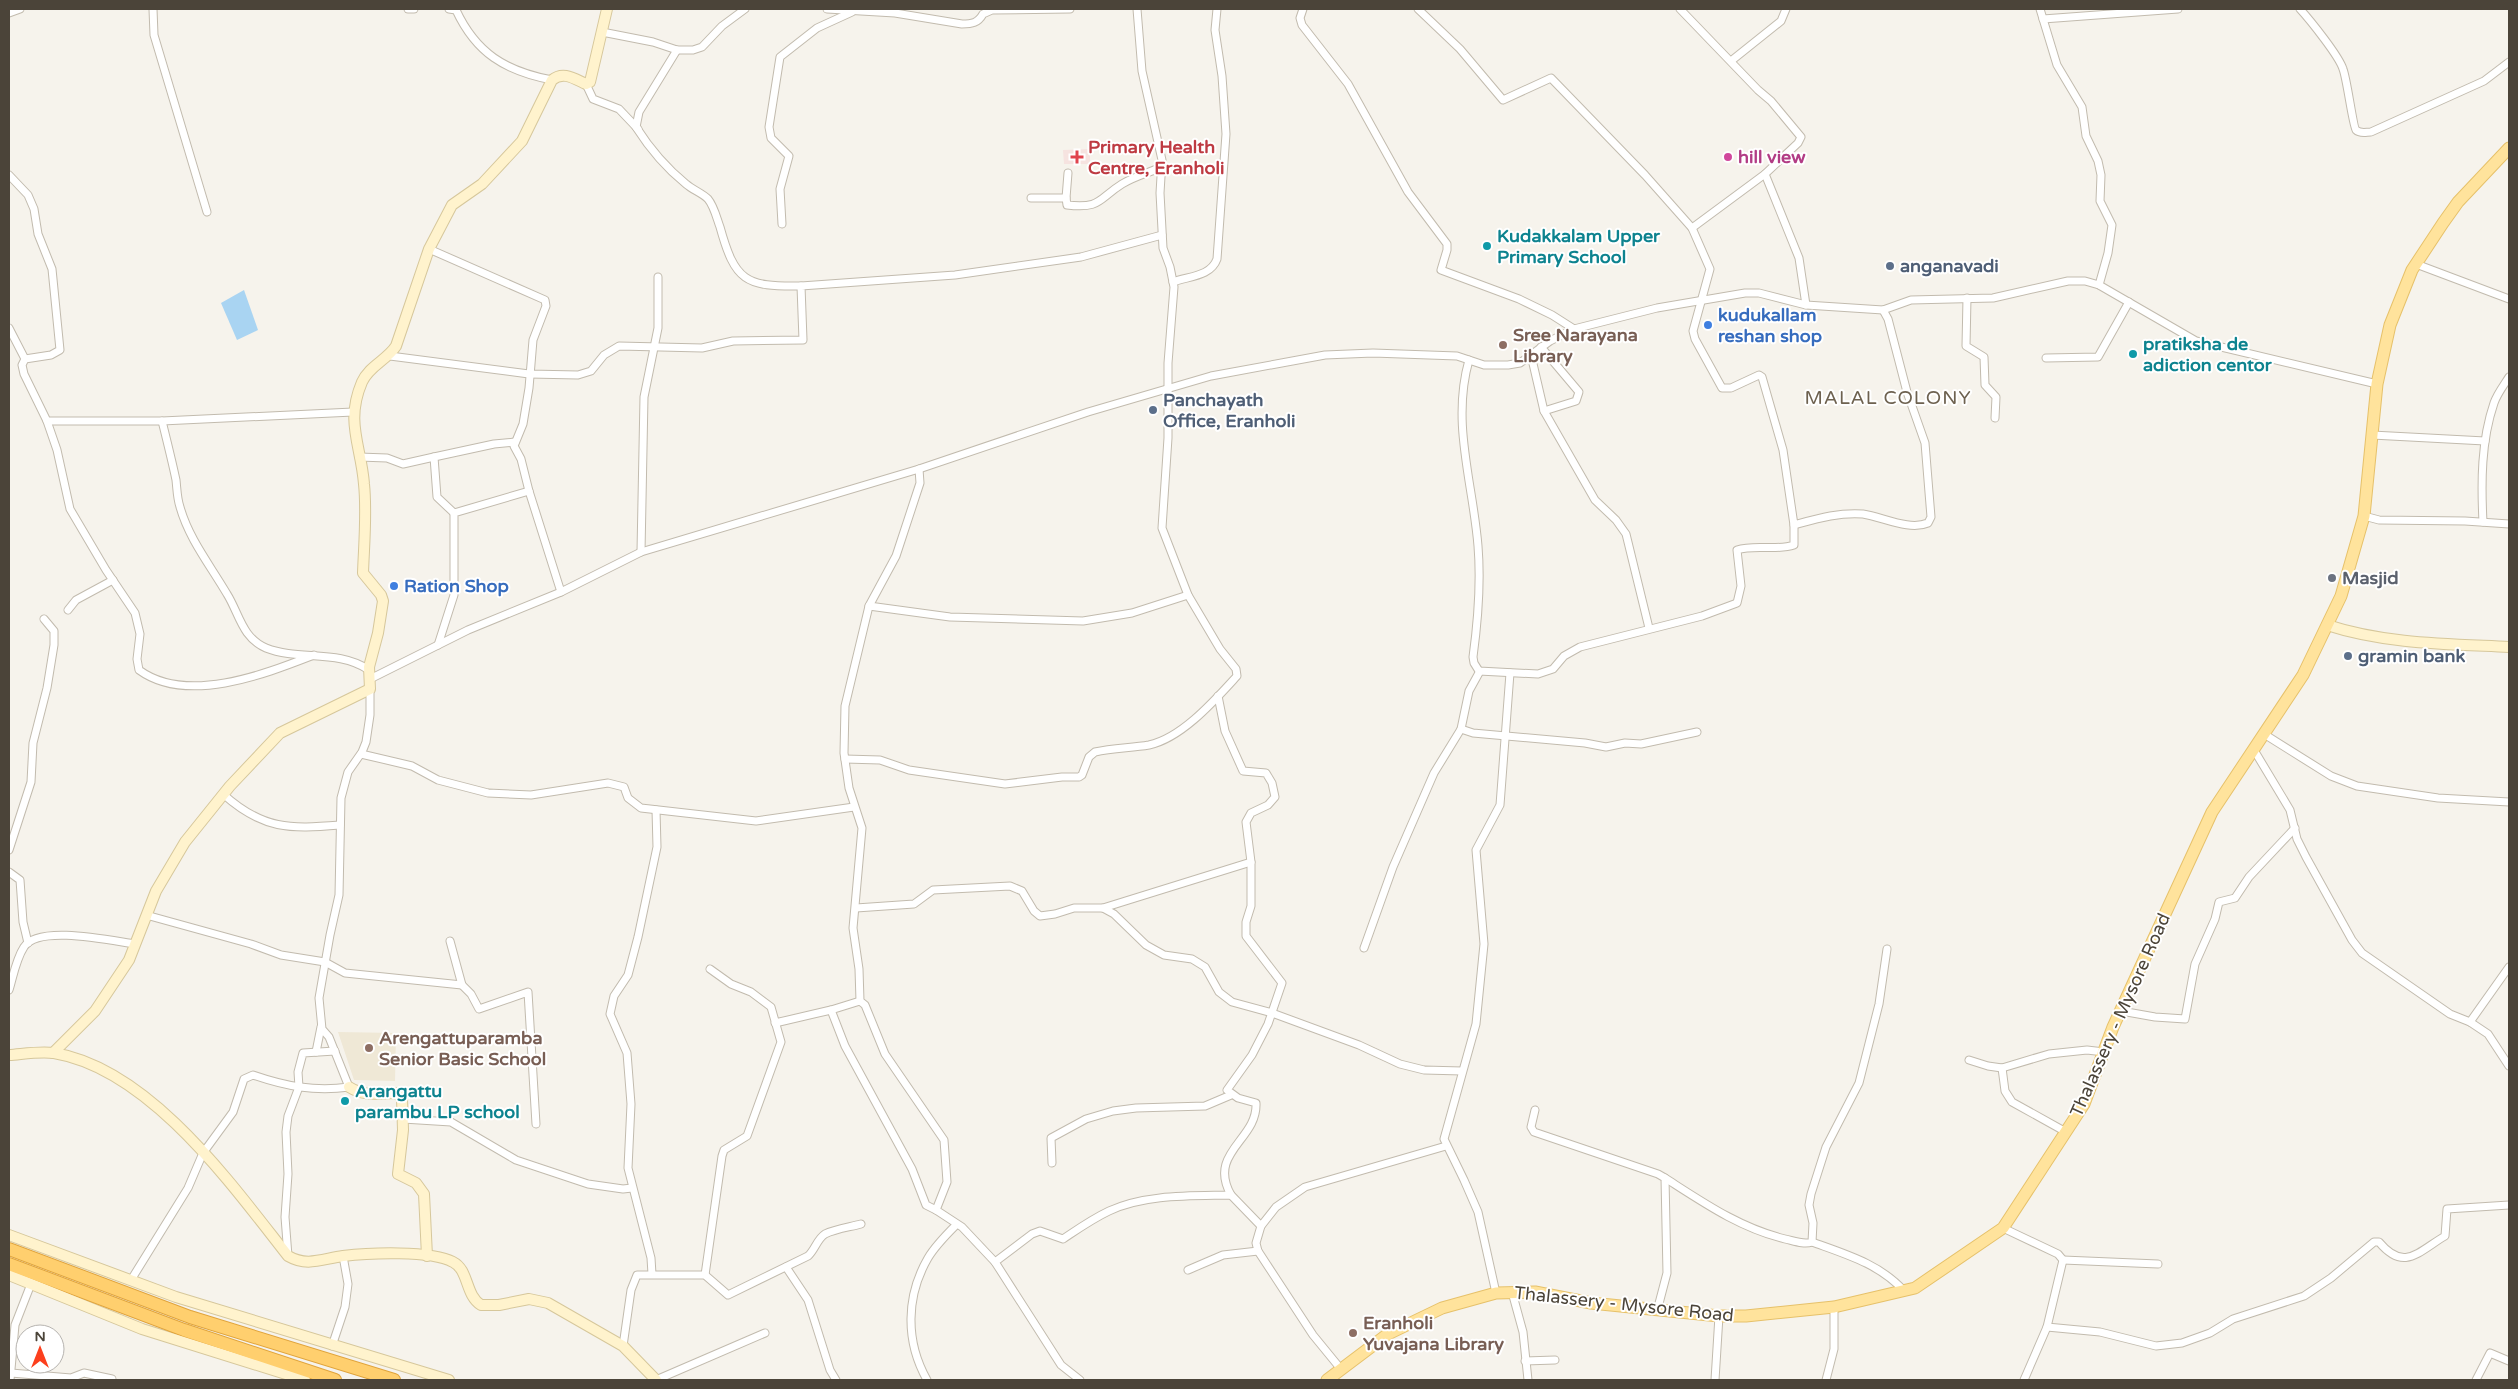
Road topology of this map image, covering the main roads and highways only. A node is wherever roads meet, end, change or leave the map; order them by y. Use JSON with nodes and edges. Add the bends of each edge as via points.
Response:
{"nodes":[{"id":1,"x":607,"y":9,"type":"edge"},
{"id":2,"x":2509,"y":148,"type":"edge"},
{"id":3,"x":2327,"y":625,"type":"junction"},
{"id":4,"x":2509,"y":647,"type":"edge"},
{"id":5,"x":53,"y":1053,"type":"junction"},
{"id":6,"x":9,"y":1055,"type":"edge"},
{"id":7,"x":349,"y":1087,"type":"road end"},
{"id":8,"x":9,"y":1235,"type":"edge"},
{"id":9,"x":9,"y":1250,"type":"edge"},
{"id":10,"x":427,"y":1256,"type":"junction"},
{"id":11,"x":9,"y":1264,"type":"edge"},
{"id":12,"x":9,"y":1275,"type":"edge"},
{"id":13,"x":305,"y":1380,"type":"edge"},
{"id":14,"x":336,"y":1380,"type":"edge"},
{"id":15,"x":394,"y":1380,"type":"edge"},
{"id":16,"x":449,"y":1380,"type":"edge"},
{"id":17,"x":656,"y":1380,"type":"edge"},
{"id":18,"x":1327,"y":1380,"type":"edge"}],
"edges":[{"from":1,"to":5,"type":"main road","via":[[590,82],[586,84],[558,74],[522,141],[482,184],[452,205],[429,249],[396,346],[390,356],[376,364],[363,380],[353,412],[364,484],[363,573],[383,601],[370,679],[280,734],[224,794],[185,842],[156,891],[129,960],[95,1011]]},
{"from":2,"to":3,"type":"main road","name":"Thalassery - Mysore Road","via":[[2458,202],[2416,264],[2390,325],[2378,384],[2364,516],[2341,596]]},
{"from":3,"to":4,"type":"main road","via":[[2356,634],[2418,642]]},
{"from":3,"to":18,"type":"main road","name":"Thalassery - Mysore Road","via":[[2303,675],[2212,812],[2121,1011],[2084,1104],[2003,1228],[1915,1288],[1834,1307],[1719,1316],[1591,1303],[1535,1292],[1496,1292],[1442,1308],[1388,1334]]},
{"from":5,"to":6,"type":"main road"},
{"from":5,"to":10,"type":"main road","via":[[110,1072],[179,1126],[228,1180],[288,1256],[298,1262],[382,1253]]},
{"from":7,"to":10,"type":"main road","via":[[359,1093],[396,1093],[402,1098],[398,1174],[416,1183],[424,1194]]},
{"from":8,"to":16,"type":"main road","via":[[176,1297]]},
{"from":9,"to":15,"type":"highway","via":[[190,1317]]},
{"from":10,"to":17,"type":"main road","via":[[457,1265],[471,1296],[481,1305],[539,1300],[624,1346]]},
{"from":11,"to":14,"type":"highway","via":[[184,1330]]},
{"from":12,"to":13,"type":"main road","via":[[142,1329]]}]}
